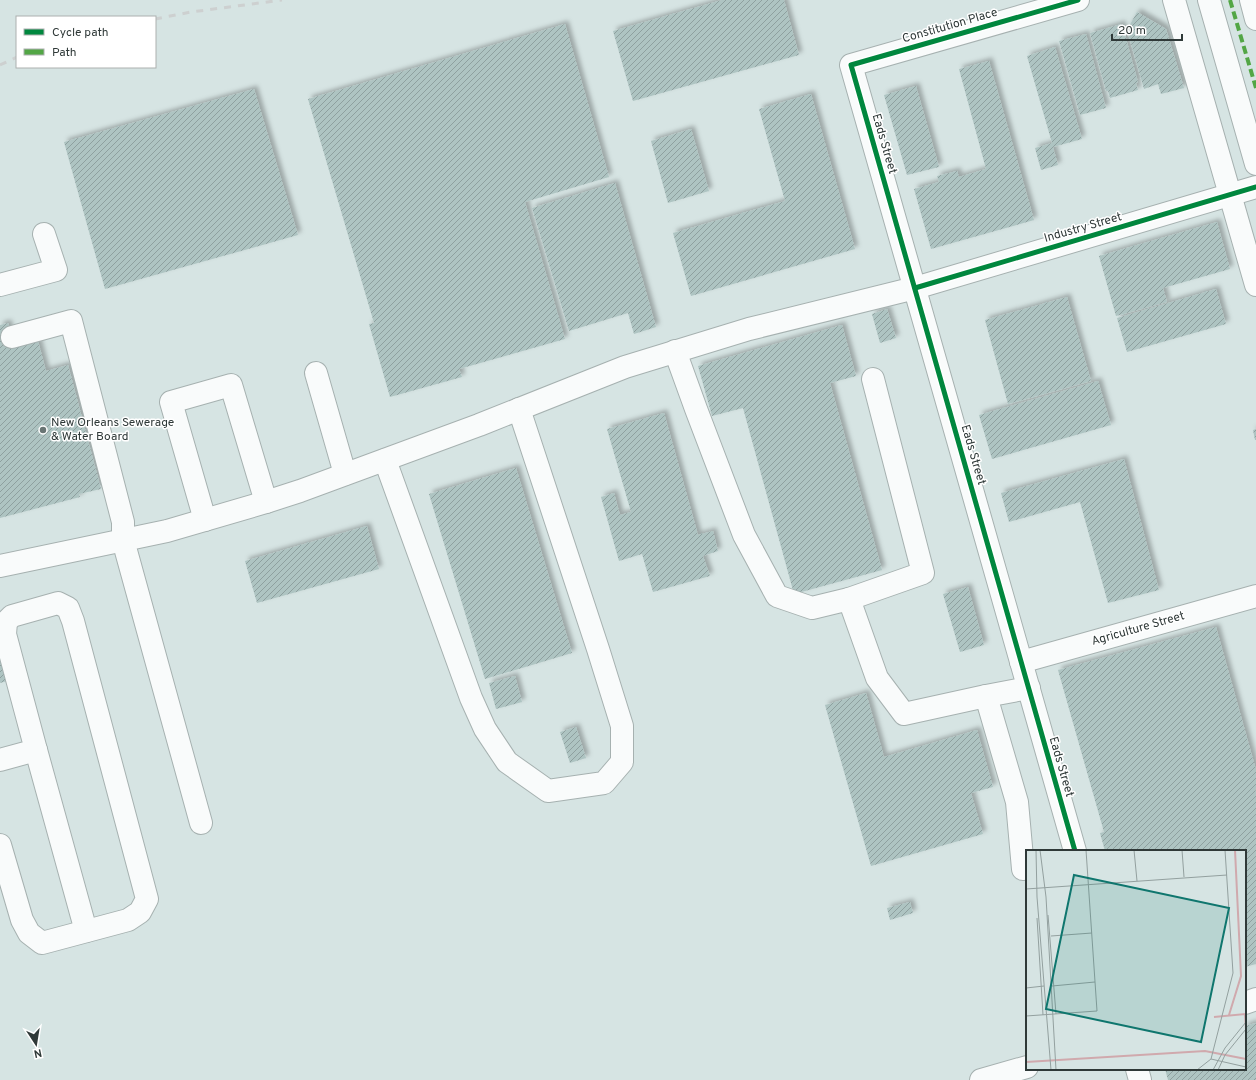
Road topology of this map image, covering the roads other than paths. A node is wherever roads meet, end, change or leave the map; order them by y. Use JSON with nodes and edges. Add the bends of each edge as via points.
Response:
{"nodes":[{"id":1,"x":1078,"y":0,"type":"edge"},
{"id":2,"x":1174,"y":0,"type":"edge"},
{"id":3,"x":1209,"y":0,"type":"edge"},
{"id":4,"x":1250,"y":0,"type":"edge"},
{"id":5,"x":1256,"y":19,"type":"edge"},
{"id":6,"x":851,"y":65,"type":"joint"},
{"id":7,"x":1256,"y":164,"type":"edge"},
{"id":8,"x":1256,"y":187,"type":"edge"},
{"id":9,"x":1231,"y":195,"type":"junction"},
{"id":10,"x":44,"y":234,"type":"dead end"},
{"id":11,"x":0,"y":285,"type":"edge"},
{"id":12,"x":1256,"y":285,"type":"edge"},
{"id":13,"x":915,"y":288,"type":"junction"},
{"id":14,"x":12,"y":337,"type":"dead end"},
{"id":15,"x":675,"y":351,"type":"junction"},
{"id":16,"x":316,"y":373,"type":"dead end"},
{"id":17,"x":873,"y":379,"type":"dead end"},
{"id":18,"x":519,"y":409,"type":"junction"},
{"id":19,"x":385,"y":460,"type":"junction"},
{"id":20,"x":345,"y":474,"type":"junction"},
{"id":21,"x":266,"y":502,"type":"junction"},
{"id":22,"x":205,"y":520,"type":"junction"},
{"id":23,"x":123,"y":540,"type":"junction"},
{"id":24,"x":0,"y":566,"type":"edge"},
{"id":25,"x":1256,"y":596,"type":"edge"},
{"id":26,"x":849,"y":599,"type":"junction"},
{"id":27,"x":1021,"y":662,"type":"junction"},
{"id":28,"x":1028,"y":688,"type":"junction"},
{"id":29,"x":986,"y":696,"type":"junction"},
{"id":30,"x":36,"y":750,"type":"junction"},
{"id":31,"x":0,"y":760,"type":"edge"},
{"id":32,"x":201,"y":823,"type":"dead end"},
{"id":33,"x":0,"y":845,"type":"edge"},
{"id":34,"x":1075,"y":850,"type":"edge"},
{"id":35,"x":1024,"y":870,"type":"dead end"},
{"id":36,"x":86,"y":931,"type":"junction"},
{"id":37,"x":1256,"y":999,"type":"edge"},
{"id":38,"x":1246,"y":1003,"type":"edge"},
{"id":39,"x":1026,"y":1067,"type":"edge"},
{"id":40,"x":1137,"y":1070,"type":"edge"},
{"id":41,"x":981,"y":1080,"type":"edge"},
{"id":42,"x":1140,"y":1080,"type":"edge"}],
"edges":[{"from":1,"to":6,"type":"street","name":"Constitution Place"},
{"from":2,"to":9,"type":"street"},
{"from":3,"to":7,"type":"street"},
{"from":4,"to":5,"type":"street"},
{"from":6,"to":13,"type":"street","name":"Eads Street"},
{"from":8,"to":9,"type":"street","name":"Industry Street"},
{"from":9,"to":12,"type":"street"},
{"from":9,"to":13,"type":"street","name":"Industry Street"},
{"from":10,"to":11,"type":"street","via":[[56,270]]},
{"from":13,"to":15,"type":"street","name":"Industry Street","via":[[749,329]]},
{"from":13,"to":27,"type":"street","name":"Eads Street"},
{"from":14,"to":23,"type":"street","via":[[71,321],[123,522]]},
{"from":15,"to":18,"type":"street","name":"Industry Street","via":[[625,367]]},
{"from":15,"to":26,"type":"street","via":[[744,535],[777,596],[812,608]]},
{"from":16,"to":20,"type":"street"},
{"from":17,"to":26,"type":"street","via":[[923,573]]},
{"from":18,"to":19,"type":"street","name":"Industry Street"},
{"from":18,"to":19,"type":"street","via":[[622,726],[622,762],[604,783],[548,791],[507,762],[485,729],[471,698]]},
{"from":19,"to":20,"type":"street","name":"Industry Street"},
{"from":20,"to":21,"type":"street","name":"Industry Street"},
{"from":21,"to":22,"type":"street","name":"Industry Street"},
{"from":21,"to":22,"type":"street","via":[[231,385],[171,402]]},
{"from":22,"to":23,"type":"street","name":"Industry Street"},
{"from":23,"to":24,"type":"street","name":"Industry Street"},
{"from":23,"to":32,"type":"street"},
{"from":25,"to":27,"type":"street","name":"Agriculture Street"},
{"from":26,"to":29,"type":"street","via":[[877,678],[904,714]]},
{"from":27,"to":28,"type":"street","name":"Eads Street"},
{"from":28,"to":29,"type":"street"},
{"from":28,"to":34,"type":"street","name":"Eads Street"},
{"from":29,"to":35,"type":"street","via":[[1017,802]]},
{"from":30,"to":31,"type":"street"},
{"from":30,"to":36,"type":"street"},
{"from":30,"to":36,"type":"street","via":[[5,634],[6,622],[12,616],[58,603],[68,608],[73,621],[147,899],[140,912],[128,920]]},
{"from":33,"to":36,"type":"street","via":[[22,920],[29,933],[42,943]]},
{"from":37,"to":38,"type":"street"},
{"from":39,"to":41,"type":"street"},
{"from":40,"to":42,"type":"street"}]}
